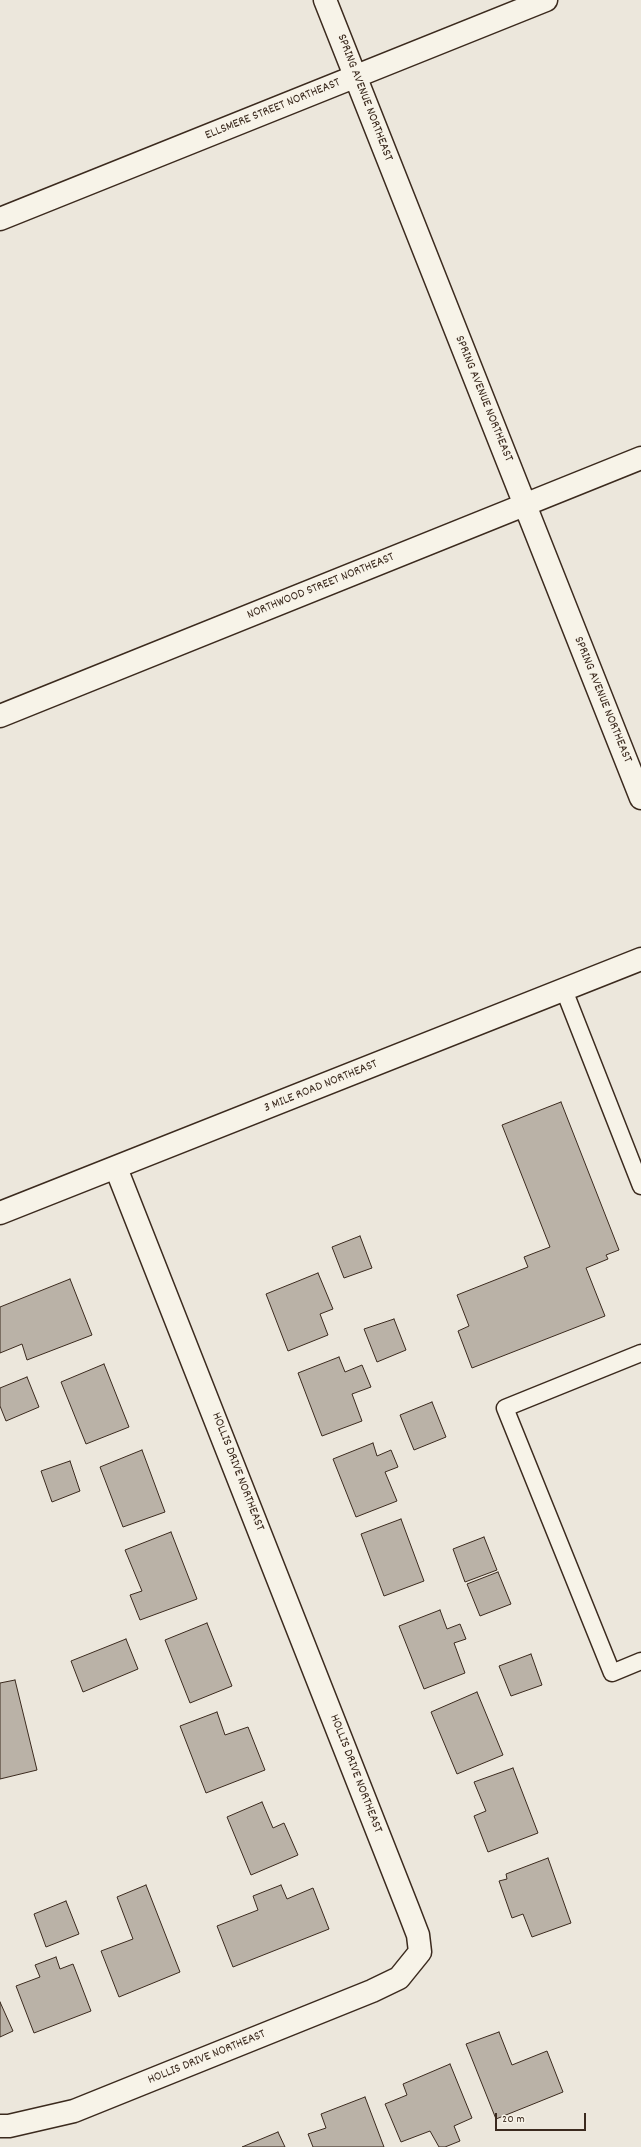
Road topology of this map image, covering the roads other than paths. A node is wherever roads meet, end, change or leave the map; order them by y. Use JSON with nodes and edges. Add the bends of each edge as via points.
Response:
{"nodes":[{"id":1,"x":325,"y":0,"type":"edge"},
{"id":2,"x":546,"y":0,"type":"edge"},
{"id":3,"x":355,"y":76,"type":"junction"},
{"id":4,"x":0,"y":219,"type":"edge"},
{"id":5,"x":641,"y":458,"type":"edge"},
{"id":6,"x":525,"y":505,"type":"junction"},
{"id":7,"x":0,"y":716,"type":"edge"},
{"id":8,"x":641,"y":798,"type":"edge"},
{"id":9,"x":641,"y":959,"type":"edge"},
{"id":10,"x":564,"y":990,"type":"junction"},
{"id":11,"x":116,"y":1168,"type":"junction"},
{"id":12,"x":641,"y":1186,"type":"edge"},
{"id":13,"x":0,"y":1213,"type":"edge"},
{"id":14,"x":641,"y":1353,"type":"edge"},
{"id":15,"x":641,"y":1661,"type":"edge"},
{"id":16,"x":0,"y":2126,"type":"edge"}],
"edges":[{"from":1,"to":3,"type":"street","name":"SPRING AVENUE NORTHEAST"},
{"from":2,"to":3,"type":"street","name":"ELLSMERE STREET NORTHEAST"},
{"from":3,"to":4,"type":"street","name":"ELLSMERE STREET NORTHEAST"},
{"from":3,"to":6,"type":"street","name":"SPRING AVENUE NORTHEAST"},
{"from":5,"to":6,"type":"street","name":"NORTHWOOD STREET NORTHEAST"},
{"from":6,"to":7,"type":"street","name":"NORTHWOOD STREET NORTHEAST"},
{"from":6,"to":8,"type":"street","name":"SPRING AVENUE NORTHEAST"},
{"from":9,"to":10,"type":"street","name":"3 MILE ROAD NORTHEAST"},
{"from":10,"to":11,"type":"street","name":"3 MILE ROAD NORTHEAST"},
{"from":10,"to":12,"type":"lane"},
{"from":11,"to":13,"type":"street","name":"3 MILE ROAD NORTHEAST"},
{"from":11,"to":16,"type":"street","name":"HOLLIS DRIVE NORTHEAST","via":[[408,1909],[418,1935],[420,1952],[399,1978],[372,1991],[74,2111]]},
{"from":14,"to":15,"type":"lane","via":[[505,1408],[612,1673]]}]}
